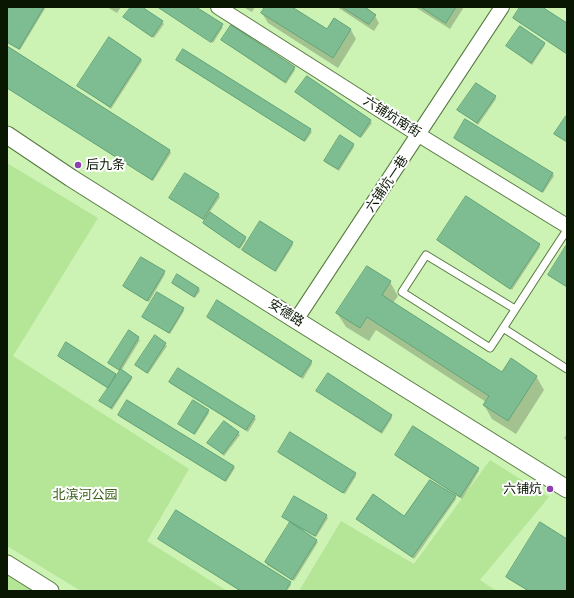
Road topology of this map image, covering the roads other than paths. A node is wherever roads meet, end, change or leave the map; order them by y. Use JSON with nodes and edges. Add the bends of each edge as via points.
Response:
{"nodes":[{"id":1,"x":218,"y":7,"type":"edge"},
{"id":2,"x":502,"y":7,"type":"edge"},
{"id":3,"x":7,"y":135,"type":"edge"},
{"id":4,"x":419,"y":135,"type":"junction"},
{"id":5,"x":567,"y":226,"type":"edge"},
{"id":6,"x":567,"y":230,"type":"edge"},
{"id":7,"x":515,"y":309,"type":"junction"},
{"id":8,"x":296,"y":320,"type":"junction"},
{"id":9,"x":503,"y":328,"type":"junction"},
{"id":10,"x":567,"y":369,"type":"edge"},
{"id":11,"x":567,"y":488,"type":"edge"},
{"id":12,"x":7,"y":564,"type":"edge"},
{"id":13,"x":50,"y":591,"type":"edge"}],
"edges":[{"from":1,"to":4,"type":"street","name":"六铺炕南街"},
{"from":2,"to":4,"type":"street","name":"六铺炕一巷"},
{"from":3,"to":8,"type":"street","name":"安德路","via":[[70,178]]},
{"from":4,"to":5,"type":"street","name":"六铺炕南街"},
{"from":4,"to":8,"type":"street","name":"六铺炕一巷"},
{"from":6,"to":7,"type":"lane"},
{"from":7,"to":9,"type":"lane"},
{"from":7,"to":9,"type":"lane","via":[[426,255],[402,292],[490,348]]},
{"from":8,"to":11,"type":"street","name":"安德路"},
{"from":9,"to":10,"type":"lane"},
{"from":12,"to":13,"type":"street"}]}
